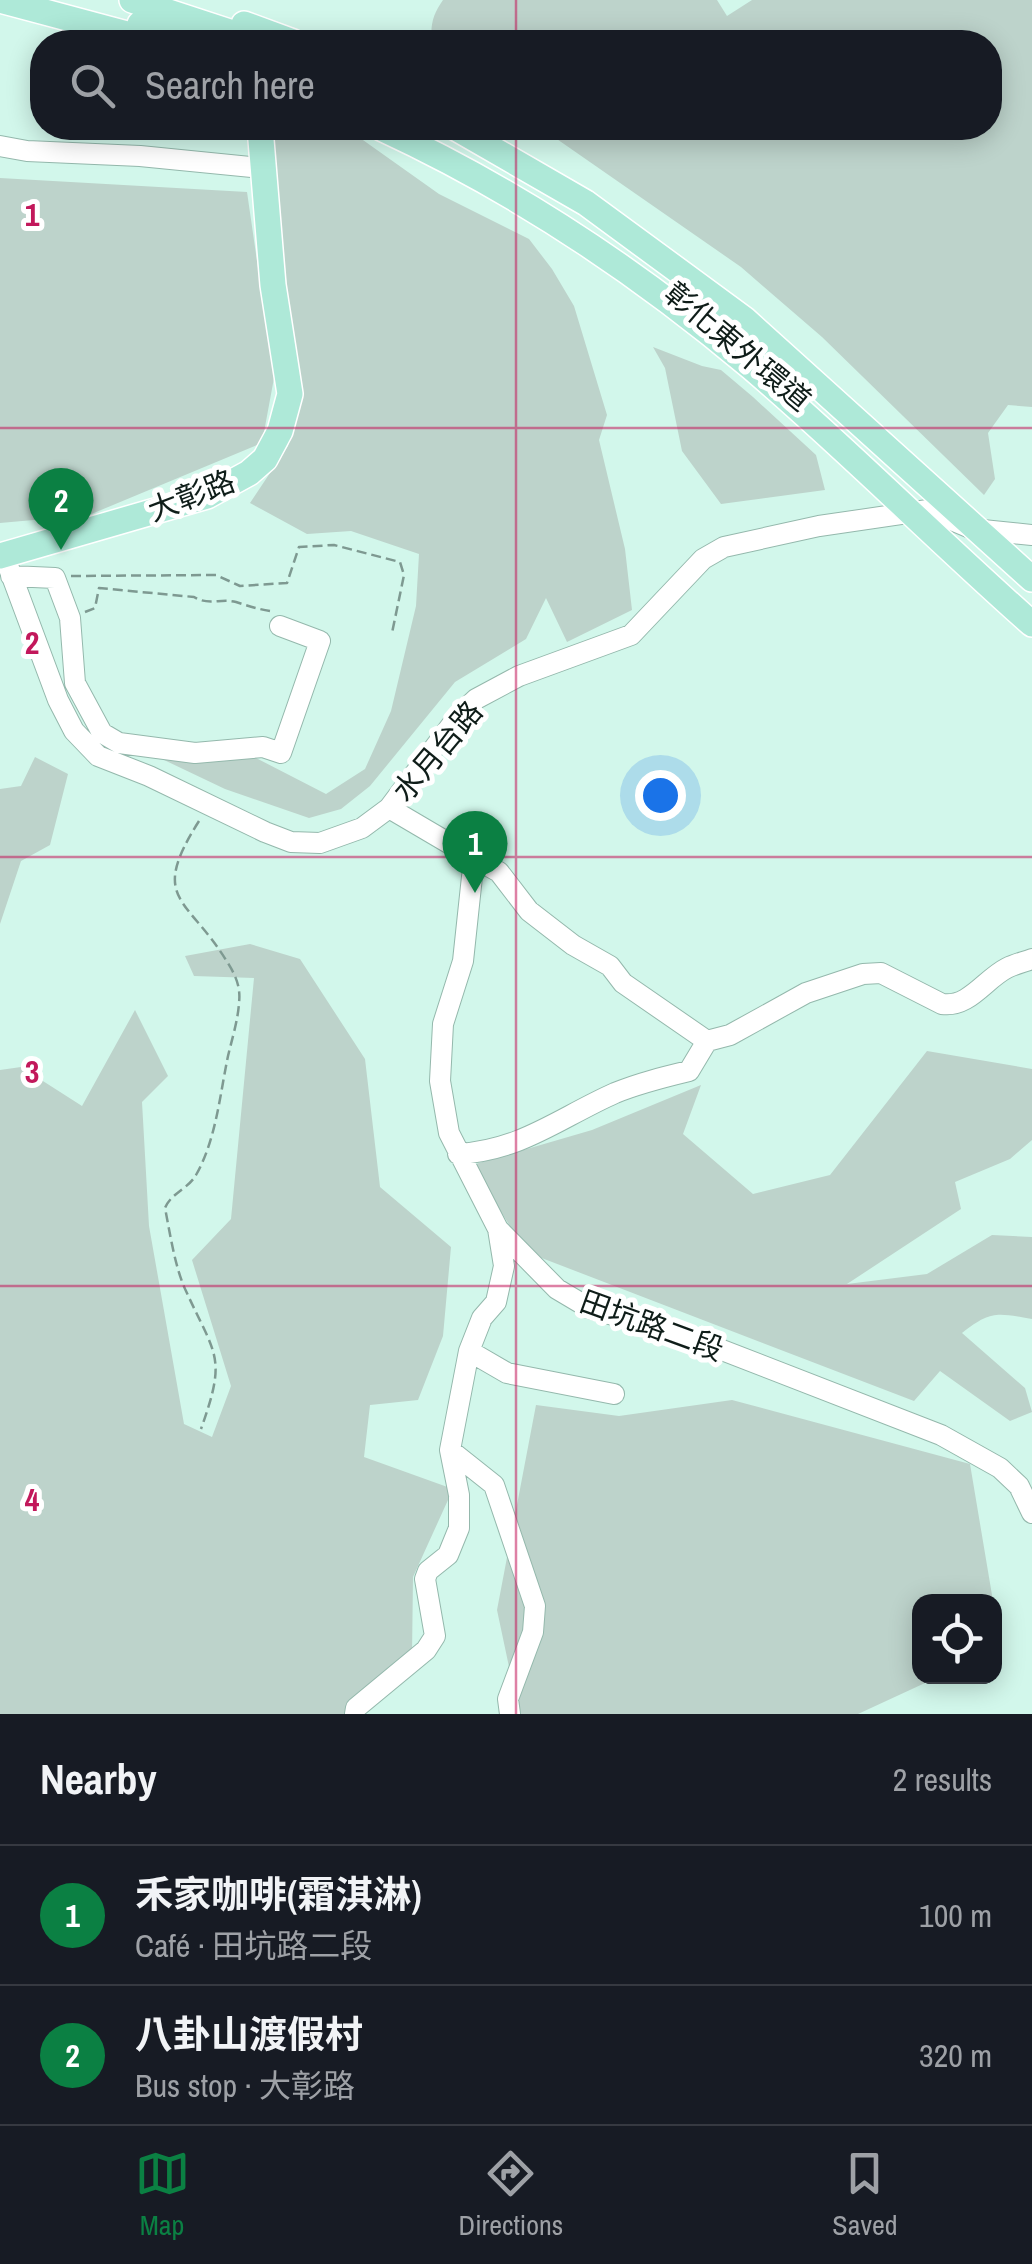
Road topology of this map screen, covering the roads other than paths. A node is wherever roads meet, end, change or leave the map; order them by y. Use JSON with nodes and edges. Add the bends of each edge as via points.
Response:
{"nodes":[{"id":1,"x":0,"y":0,"type":"edge"},
{"id":2,"x":132,"y":0,"type":"edge"},
{"id":3,"x":173,"y":0,"type":"edge"},
{"id":4,"x":40,"y":5,"type":"edge"},
{"id":5,"x":198,"y":29,"type":"edge"},
{"id":6,"x":119,"y":30,"type":"edge"},
{"id":7,"x":251,"y":30,"type":"edge"},
{"id":8,"x":260,"y":140,"type":"edge"},
{"id":9,"x":426,"y":140,"type":"edge"},
{"id":10,"x":478,"y":140,"type":"edge"},
{"id":11,"x":505,"y":140,"type":"edge"},
{"id":12,"x":0,"y":146,"type":"edge"},
{"id":13,"x":261,"y":168,"type":"junction"},
{"id":14,"x":632,"y":247,"type":"junction"},
{"id":15,"x":862,"y":439,"type":"junction"},
{"id":16,"x":921,"y":512,"type":"junction"},
{"id":17,"x":986,"y":531,"type":"junction"},
{"id":18,"x":1032,"y":535,"type":"edge"},
{"id":19,"x":5,"y":562,"type":"edge"},
{"id":20,"x":1032,"y":562,"type":"edge"},
{"id":21,"x":1032,"y":579,"type":"edge"},
{"id":22,"x":1032,"y":609,"type":"edge"},
{"id":23,"x":1032,"y":624,"type":"edge"},
{"id":24,"x":280,"y":626,"type":"road end"},
{"id":25,"x":389,"y":808,"type":"junction"},
{"id":26,"x":474,"y":858,"type":"junction"},
{"id":27,"x":1032,"y":959,"type":"edge"},
{"id":28,"x":707,"y":1041,"type":"junction"},
{"id":29,"x":458,"y":1154,"type":"junction"},
{"id":30,"x":498,"y":1229,"type":"junction"},
{"id":31,"x":469,"y":1352,"type":"junction"},
{"id":32,"x":614,"y":1394,"type":"dead end"},
{"id":33,"x":450,"y":1450,"type":"junction"},
{"id":34,"x":1032,"y":1513,"type":"edge"},
{"id":35,"x":354,"y":1714,"type":"edge"},
{"id":36,"x":510,"y":1714,"type":"edge"}],
"edges":[{"from":1,"to":4,"type":"main road"},
{"from":2,"to":5,"type":"main road"},
{"from":3,"to":5,"type":"main road"},
{"from":4,"to":5,"type":"main road"},
{"from":4,"to":6,"type":"main road"},
{"from":5,"to":7,"type":"main road"},
{"from":8,"to":13,"type":"main road","name":"大彰路"},
{"from":9,"to":14,"type":"main road","name":"彰化東外環道"},
{"from":10,"to":14,"type":"main road","name":"彰化東外環道","via":[[534,170]]},
{"from":11,"to":14,"type":"main road","via":[[592,191]]},
{"from":12,"to":13,"type":"street"},
{"from":13,"to":19,"type":"main road","name":"大彰路","via":[[290,394],[265,459],[207,496]]},
{"from":14,"to":15,"type":"main road","name":"彰化東外環道","via":[[739,328]]},
{"from":15,"to":16,"type":"main road","name":"彰化東外環道"},
{"from":15,"to":17,"type":"main road","name":"彰化東外環道"},
{"from":16,"to":17,"type":"street"},
{"from":16,"to":22,"type":"main road","name":"彰化東外環道"},
{"from":16,"to":23,"type":"main road","via":[[954,555]]},
{"from":16,"to":25,"type":"street","name":"水月台路","via":[[724,547],[630,635],[476,699]]},
{"from":17,"to":18,"type":"street"},
{"from":17,"to":20,"type":"main road"},
{"from":17,"to":21,"type":"main road","name":"彰化東外環道"},
{"from":19,"to":24,"type":"street","via":[[55,578],[70,618],[75,683],[102,734],[119,744],[281,752],[320,641]]},
{"from":19,"to":25,"type":"street","name":"水月台路","via":[[58,700],[98,756],[291,842],[320,843],[362,828]]},
{"from":25,"to":26,"type":"street"},
{"from":26,"to":28,"type":"street","via":[[499,872],[530,912]]},
{"from":26,"to":29,"type":"street","name":"田坑路二段","via":[[463,961],[443,1024],[440,1081]]},
{"from":27,"to":28,"type":"street","via":[[1005,968],[952,1006],[882,973],[863,974],[806,993],[730,1036]]},
{"from":28,"to":29,"type":"street","via":[[689,1070],[614,1094],[522,1141]]},
{"from":29,"to":30,"type":"street","name":"田坑路二段"},
{"from":30,"to":31,"type":"street","via":[[504,1266],[496,1302]]},
{"from":30,"to":34,"type":"street","name":"田坑路二段","via":[[557,1289],[590,1308],[691,1338],[942,1435],[1000,1468]]},
{"from":31,"to":32,"type":"street","via":[[507,1372]]},
{"from":31,"to":33,"type":"street"},
{"from":33,"to":35,"type":"street","via":[[459,1528],[448,1555],[425,1578],[434,1636]]},
{"from":33,"to":36,"type":"street","via":[[494,1485],[534,1606],[533,1632],[508,1699]]}]}
